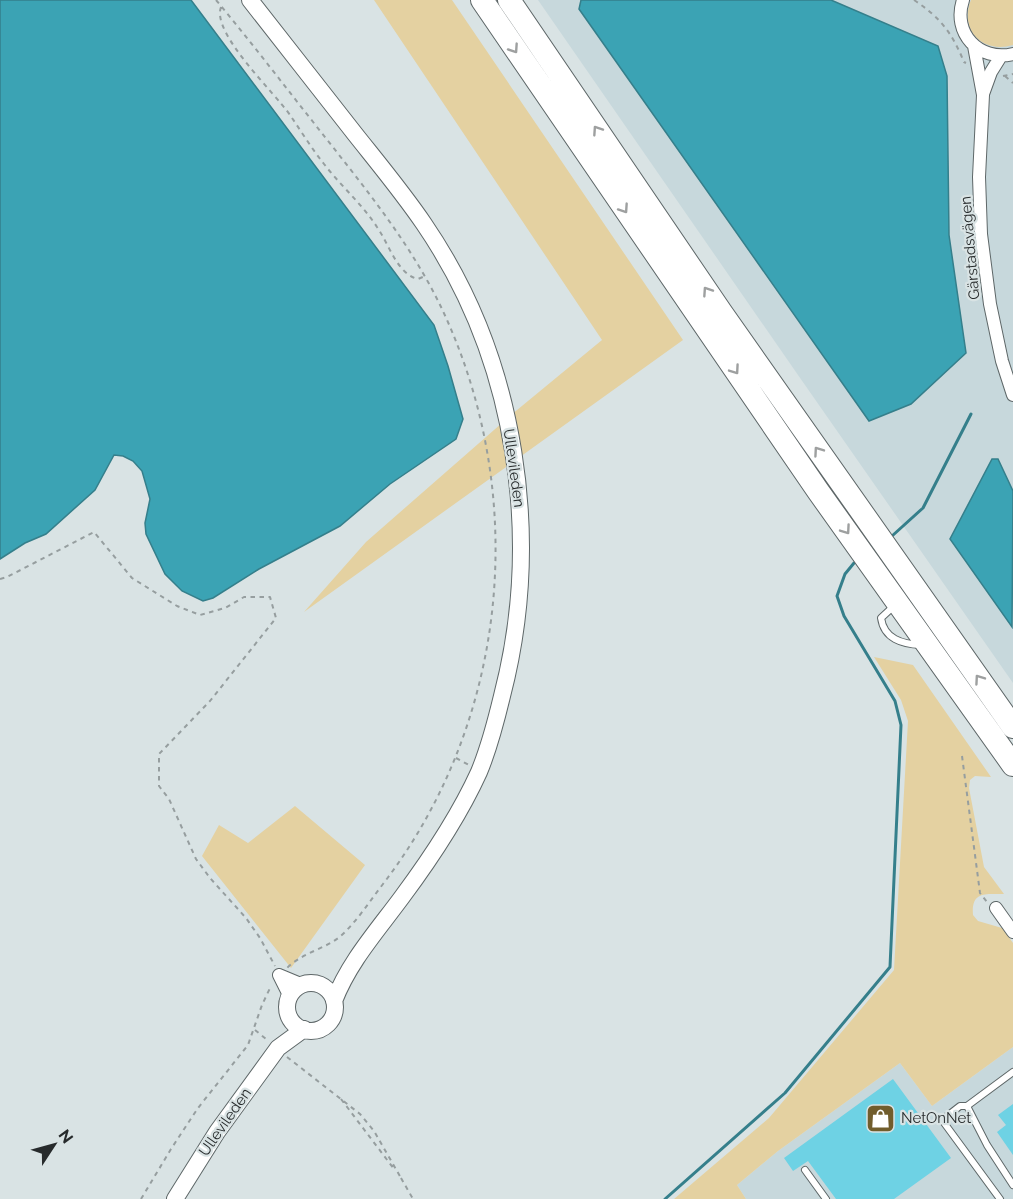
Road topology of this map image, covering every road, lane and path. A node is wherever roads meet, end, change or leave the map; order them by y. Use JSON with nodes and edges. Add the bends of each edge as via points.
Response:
{"nodes":[{"id":1,"x":216,"y":0,"type":"edge"},
{"id":2,"x":250,"y":0,"type":"edge"},
{"id":3,"x":482,"y":0,"type":"edge"},
{"id":4,"x":509,"y":0,"type":"edge"},
{"id":5,"x":959,"y":3,"type":"edge"},
{"id":6,"x":221,"y":7,"type":"junction"},
{"id":7,"x":974,"y":46,"type":"junction"},
{"id":8,"x":1007,"y":55,"type":"edge"},
{"id":9,"x":1005,"y":76,"type":"dead end"},
{"id":10,"x":1013,"y":83,"type":"edge"},
{"id":11,"x":983,"y":95,"type":"junction"},
{"id":12,"x":425,"y":276,"type":"junction"},
{"id":13,"x":1013,"y":393,"type":"edge"},
{"id":14,"x":0,"y":579,"type":"edge"},
{"id":15,"x":917,"y":590,"type":"junction"},
{"id":16,"x":898,"y":603,"type":"junction"},
{"id":17,"x":1013,"y":727,"type":"edge"},
{"id":18,"x":962,"y":756,"type":"dead end"},
{"id":19,"x":1013,"y":765,"type":"edge"},
{"id":20,"x":996,"y":908,"type":"joint"},
{"id":21,"x":1013,"y":932,"type":"edge"},
{"id":22,"x":349,"y":969,"type":"junction"},
{"id":23,"x":279,"y":976,"type":"junction"},
{"id":24,"x":303,"y":985,"type":"junction"},
{"id":25,"x":322,"y":986,"type":"junction"},
{"id":26,"x":290,"y":997,"type":"junction"},
{"id":27,"x":334,"y":1001,"type":"junction"},
{"id":28,"x":290,"y":1016,"type":"junction"},
{"id":29,"x":304,"y":1029,"type":"junction"},
{"id":30,"x":255,"y":1030,"type":"junction"},
{"id":31,"x":277,"y":1048,"type":"junction"},
{"id":32,"x":1013,"y":1072,"type":"edge"},
{"id":33,"x":337,"y":1094,"type":"junction"},
{"id":34,"x":967,"y":1106,"type":"junction"},
{"id":35,"x":806,"y":1170,"type":"dead end"},
{"id":36,"x":401,"y":1178,"type":"junction"},
{"id":37,"x":1013,"y":1185,"type":"edge"},
{"id":38,"x":141,"y":1199,"type":"edge"},
{"id":39,"x":175,"y":1199,"type":"edge"},
{"id":40,"x":413,"y":1199,"type":"edge"},
{"id":41,"x":826,"y":1199,"type":"edge"},
{"id":42,"x":1000,"y":1199,"type":"edge"}],
"edges":[{"from":1,"to":6,"type":"path"},
{"from":2,"to":22,"type":"main road","name":"Ullevileden","via":[[390,178],[449,265],[487,348],[506,412],[518,477],[522,528],[516,632],[496,721],[479,771],[448,830]]},
{"from":3,"to":16,"type":"highway","one_way":true},
{"from":15,"to":4,"type":"highway","one_way":true,"via":[[721,312]]},
{"from":5,"to":7,"type":"street","name":"Gärstadsvägen","via":[[964,33]]},
{"from":6,"to":12,"type":"path","via":[[369,192]]},
{"from":6,"to":12,"type":"path","via":[[223,27],[250,69],[376,225],[404,272],[418,279]]},
{"from":7,"to":8,"type":"street","via":[[987,53]]},
{"from":7,"to":11,"type":"street","name":"Gärstadsvägen"},
{"from":8,"to":11,"type":"street","name":"Gärstadsvägen","via":[[991,72]]},
{"from":9,"to":10,"type":"path"},
{"from":11,"to":13,"type":"street","name":"Gärstadsvägen","via":[[981,234],[990,304]]},
{"from":12,"to":23,"type":"path","via":[[462,357],[488,447],[497,544],[482,672],[456,758],[429,815],[397,866],[343,935],[301,956]]},
{"from":14,"to":23,"type":"path","via":[[94,532],[132,578],[177,606],[200,615],[244,597],[270,597],[276,618],[210,701],[159,753],[159,786],[169,799],[196,859],[246,918]]},
{"from":15,"to":16,"type":"lane"},
{"from":17,"to":15,"type":"highway","one_way":true},
{"from":16,"to":19,"type":"highway"},
{"from":18,"to":20,"type":"path","via":[[980,893]]},
{"from":20,"to":21,"type":"street"},
{"from":22,"to":25,"type":"main road","name":"Ullevileden"},
{"from":22,"to":27,"type":"main road","name":"Ullevileden"},
{"from":23,"to":24,"type":"street"},
{"from":23,"to":26,"type":"street"},
{"from":23,"to":30,"type":"path","via":[[262,1005]]},
{"from":24,"to":25,"type":"main road"},
{"from":24,"to":26,"type":"main road"},
{"from":25,"to":27,"type":"main road"},
{"from":26,"to":28,"type":"main road"},
{"from":27,"to":29,"type":"main road","via":[[334,1014],[327,1024],[316,1030]]},
{"from":28,"to":29,"type":"main road"},
{"from":28,"to":31,"type":"main road","name":"Ullevileden"},
{"from":29,"to":31,"type":"main road","name":"Ullevileden"},
{"from":30,"to":31,"type":"path"},
{"from":30,"to":38,"type":"path","via":[[238,1060],[198,1108]]},
{"from":31,"to":33,"type":"path"},
{"from":31,"to":39,"type":"main road","name":"Ullevileden"},
{"from":32,"to":34,"type":"lane"},
{"from":33,"to":36,"type":"path"},
{"from":33,"to":36,"type":"path","via":[[374,1131]]},
{"from":34,"to":37,"type":"lane"},
{"from":34,"to":42,"type":"lane","via":[[960,1106],[942,1120]]},
{"from":35,"to":41,"type":"lane"},
{"from":36,"to":40,"type":"path"}]}
